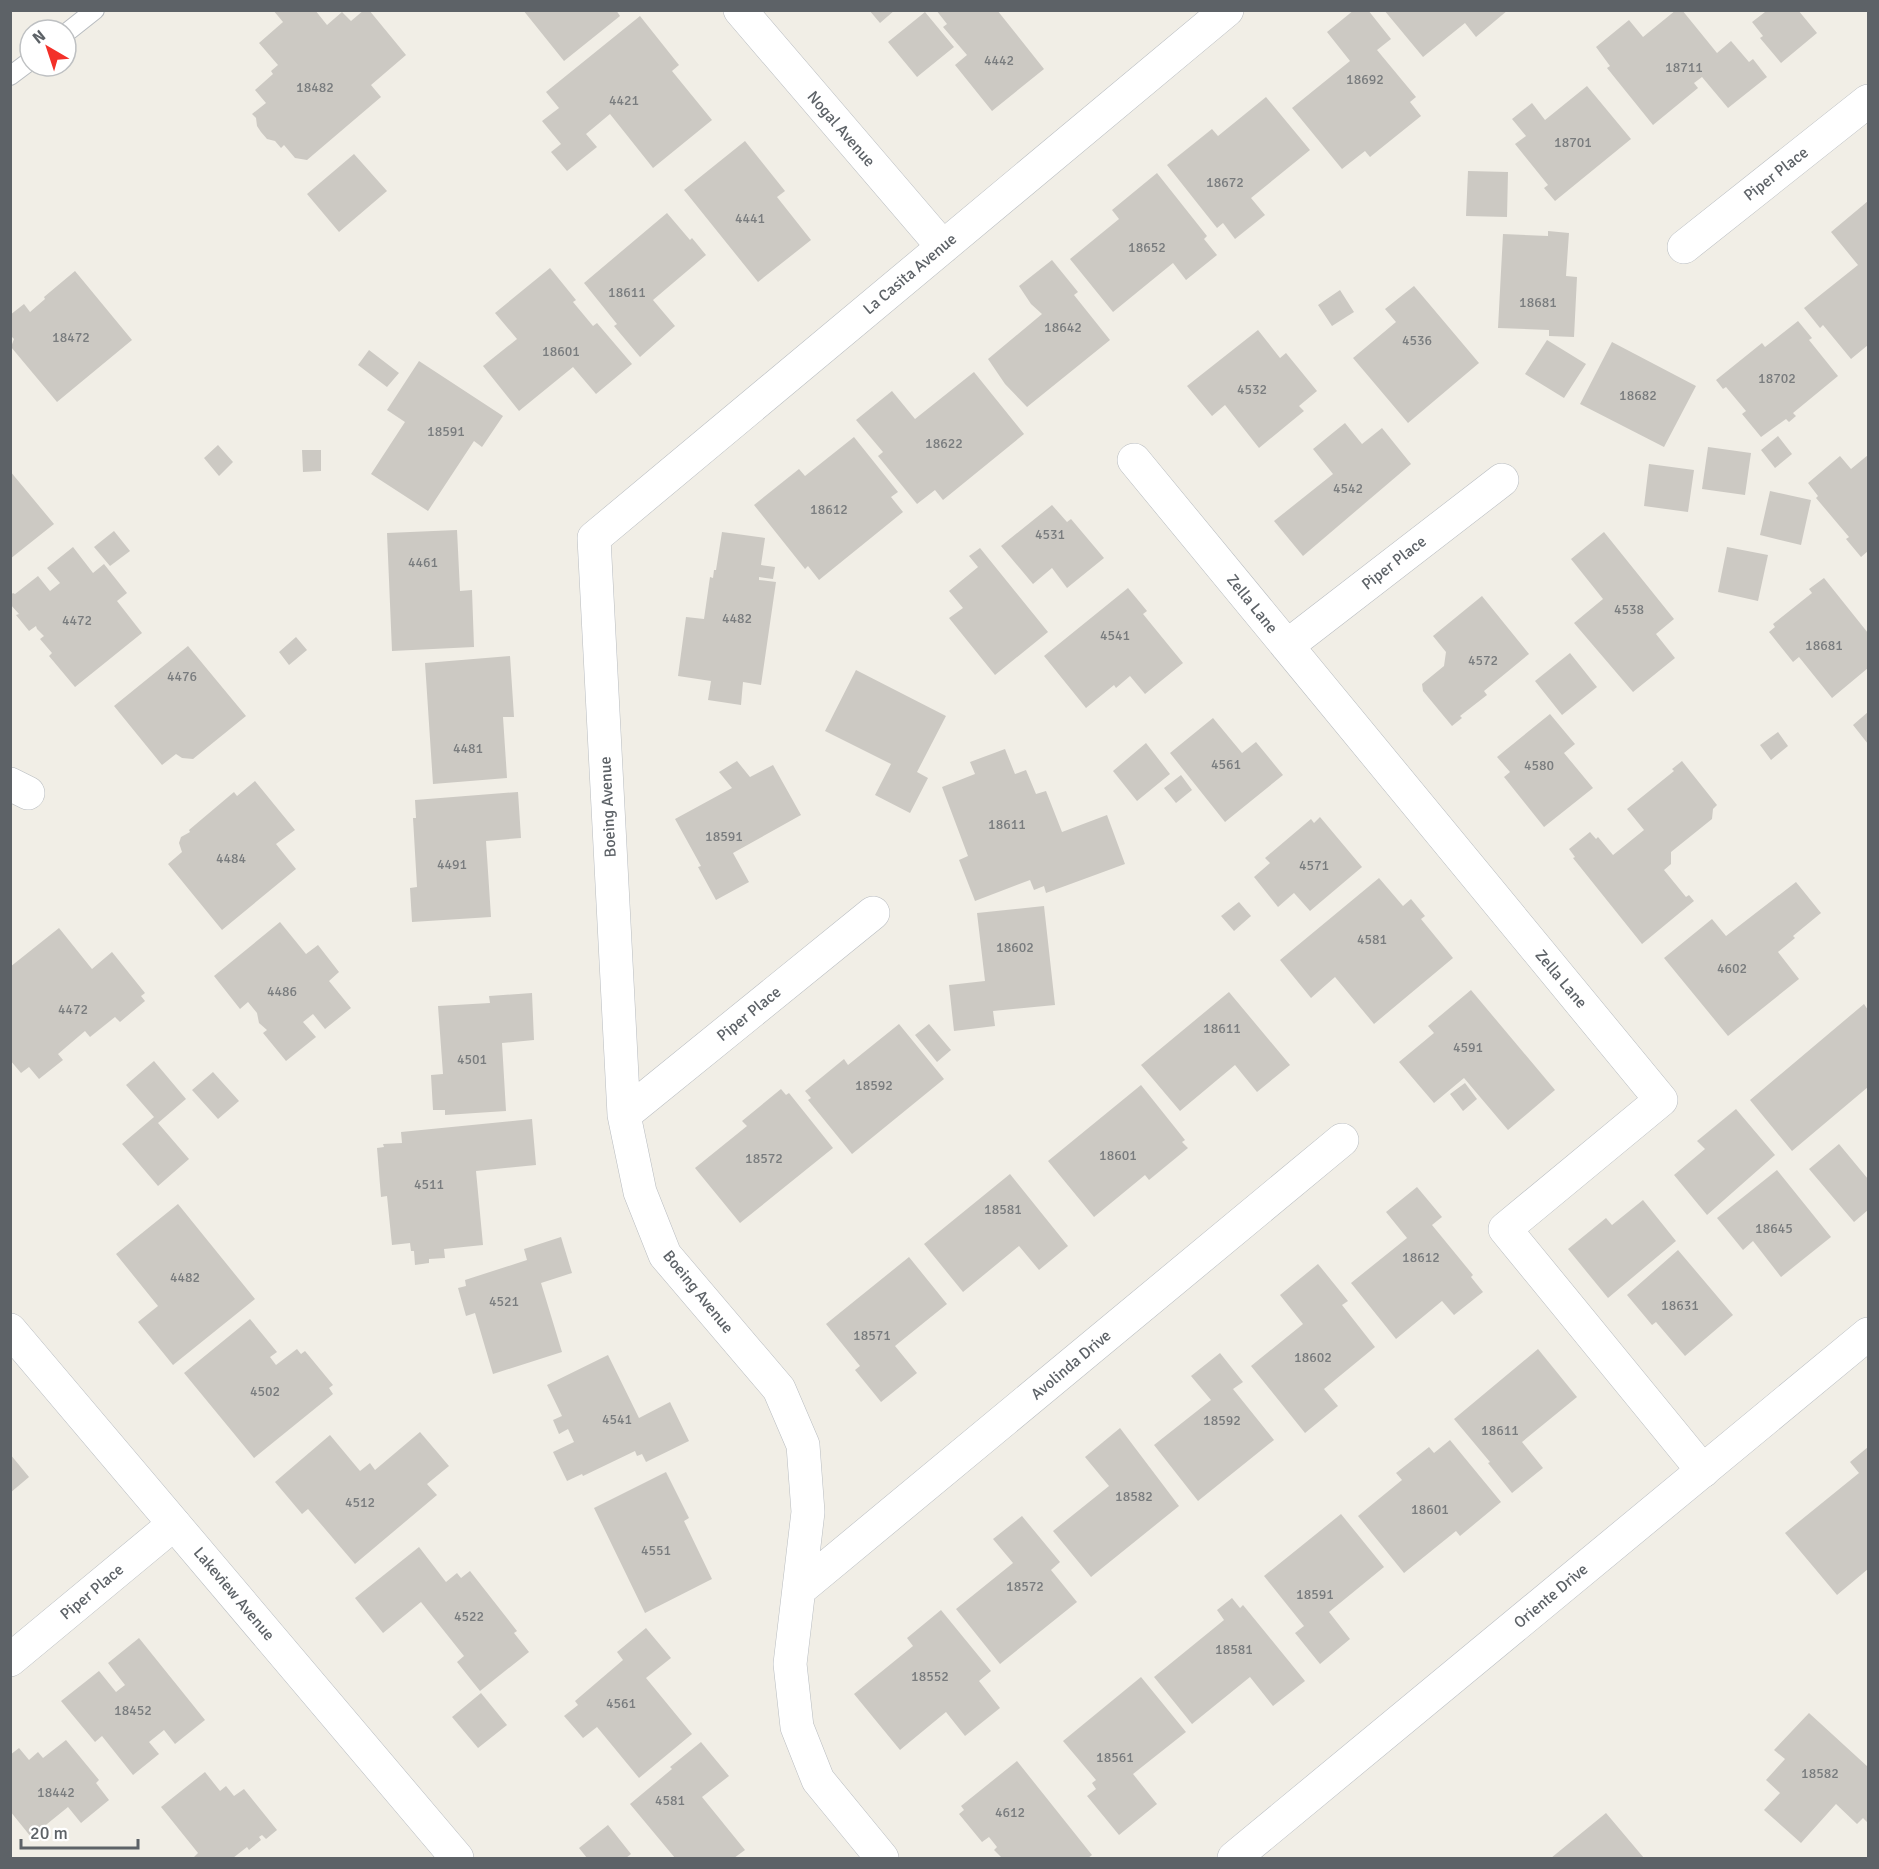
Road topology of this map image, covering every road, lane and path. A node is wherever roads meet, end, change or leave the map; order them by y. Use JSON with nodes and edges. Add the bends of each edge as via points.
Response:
{"nodes":[{"id":1,"x":95,"y":10,"type":"edge"},
{"id":2,"x":740,"y":10,"type":"edge"},
{"id":3,"x":1227,"y":10,"type":"edge"},
{"id":4,"x":78,"y":23,"type":"edge"},
{"id":5,"x":1869,"y":101,"type":"edge"},
{"id":6,"x":943,"y":247,"type":"junction"},
{"id":7,"x":1684,"y":247,"type":"dead end"},
{"id":8,"x":1134,"y":460,"type":"dead end"},
{"id":9,"x":1502,"y":480,"type":"dead end"},
{"id":10,"x":594,"y":538,"type":"joint"},
{"id":11,"x":1287,"y":646,"type":"junction"},
{"id":12,"x":873,"y":913,"type":"dead end"},
{"id":13,"x":624,"y":1115,"type":"junction"},
{"id":14,"x":1342,"y":1140,"type":"dead end"},
{"id":15,"x":10,"y":1330,"type":"edge"},
{"id":16,"x":1869,"y":1334,"type":"edge"},
{"id":17,"x":1703,"y":1471,"type":"junction"},
{"id":18,"x":174,"y":1524,"type":"junction"},
{"id":19,"x":799,"y":1590,"type":"junction"},
{"id":20,"x":10,"y":1660,"type":"edge"},
{"id":21,"x":457,"y":1858,"type":"edge"},
{"id":22,"x":882,"y":1858,"type":"edge"},
{"id":23,"x":1234,"y":1858,"type":"edge"}],
"edges":[{"from":1,"to":4,"type":"lane"},
{"from":2,"to":6,"type":"street","name":"Nogal Avenue"},
{"from":3,"to":6,"type":"street","name":"La Casita Avenue"},
{"from":5,"to":7,"type":"street","name":"Piper Place"},
{"from":6,"to":10,"type":"street","name":"La Casita Avenue"},
{"from":8,"to":11,"type":"street","name":"Zella Lane"},
{"from":9,"to":11,"type":"street","name":"Piper Place"},
{"from":10,"to":13,"type":"street","name":"Boeing Avenue"},
{"from":11,"to":17,"type":"street","name":"Zella Lane","via":[[1661,1100],[1505,1229]]},
{"from":12,"to":13,"type":"street","name":"Piper Place"},
{"from":13,"to":19,"type":"street","name":"Boeing Avenue","via":[[640,1192],[665,1255],[779,1389],[803,1445],[808,1512]]},
{"from":14,"to":19,"type":"street","name":"Avolinda Drive"},
{"from":15,"to":18,"type":"street","name":"Lakeview Avenue"},
{"from":16,"to":17,"type":"street","name":"Oriente Drive"},
{"from":17,"to":23,"type":"street","name":"Oriente Drive"},
{"from":18,"to":20,"type":"street","name":"Piper Place"},
{"from":18,"to":21,"type":"street","name":"Lakeview Avenue"},
{"from":19,"to":22,"type":"street","name":"Boeing Avenue","via":[[790,1664],[797,1726],[818,1780]]}]}
